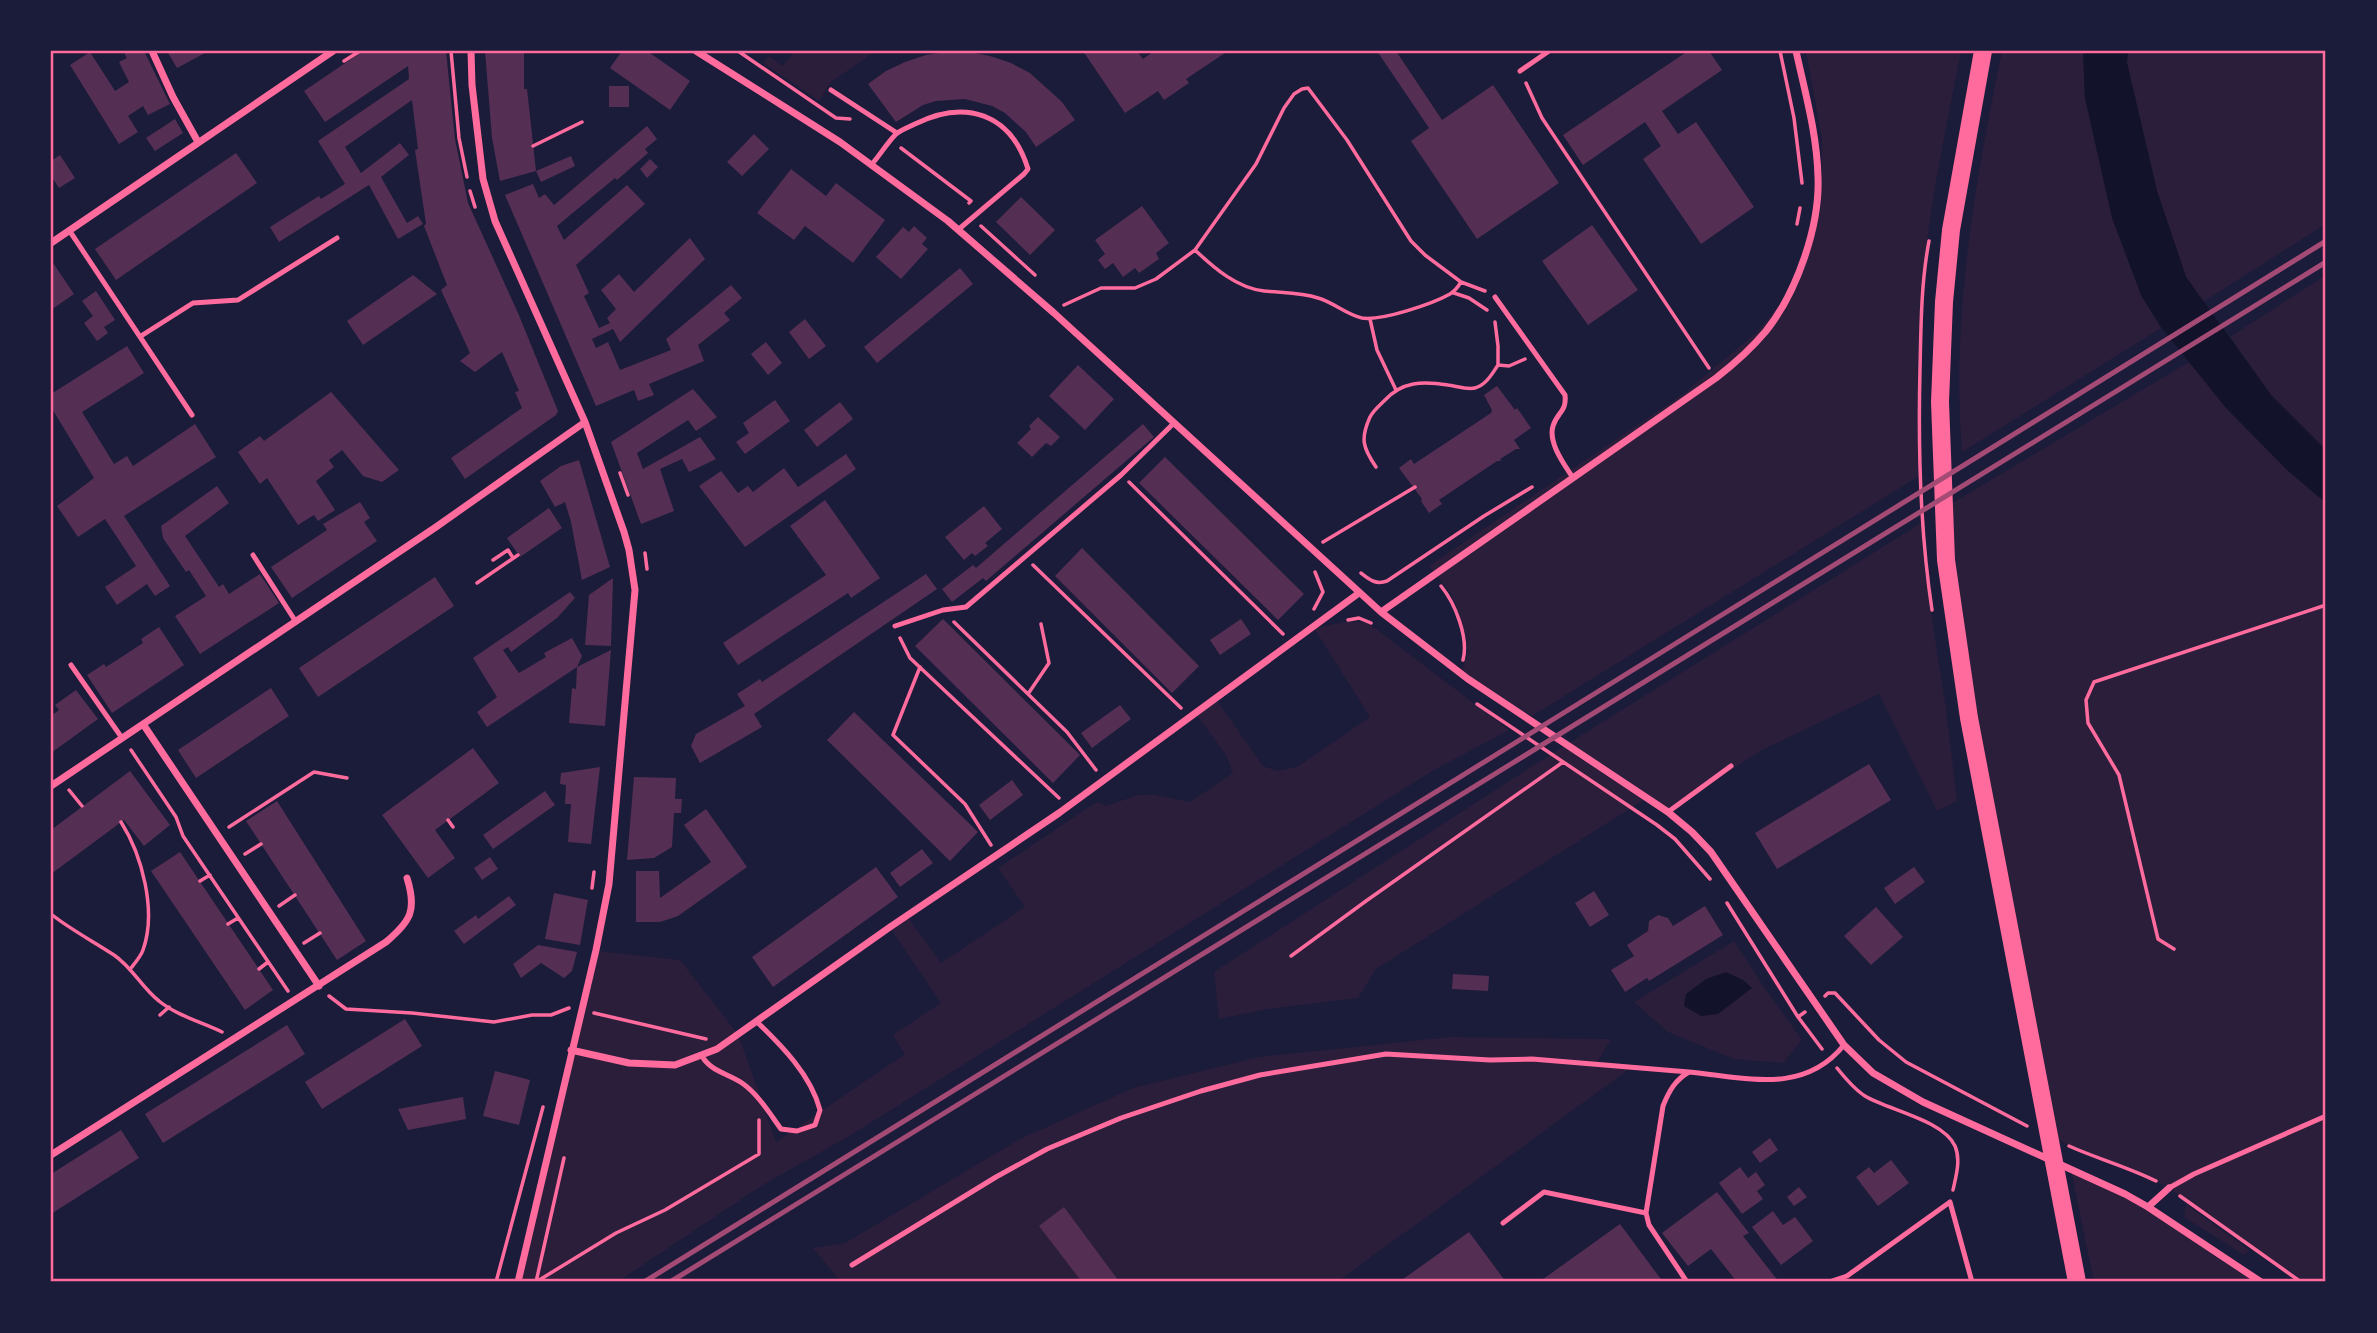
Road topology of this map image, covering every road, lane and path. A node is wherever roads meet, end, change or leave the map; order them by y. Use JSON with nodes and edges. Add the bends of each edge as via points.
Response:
{"nodes":[{"id":1,"x":152,"y":51,"type":"edge"},
{"id":2,"x":333,"y":51,"type":"edge"},
{"id":3,"x":471,"y":51,"type":"edge"},
{"id":4,"x":696,"y":51,"type":"edge"},
{"id":5,"x":738,"y":51,"type":"edge"},
{"id":6,"x":1549,"y":51,"type":"edge"},
{"id":7,"x":1780,"y":51,"type":"edge"},
{"id":8,"x":1796,"y":51,"type":"edge"},
{"id":9,"x":1983,"y":51,"type":"edge"},
{"id":10,"x":1520,"y":71,"type":"joint"},
{"id":11,"x":831,"y":90,"type":"dead end"},
{"id":12,"x":859,"y":119,"type":"dead end"},
{"id":13,"x":582,"y":122,"type":"dead end"},
{"id":14,"x":897,"y":133,"type":"junction"},
{"id":15,"x":891,"y":141,"type":"junction"},
{"id":16,"x":198,"y":142,"type":"junction"},
{"id":17,"x":533,"y":146,"type":"dead end"},
{"id":18,"x":872,"y":164,"type":"junction"},
{"id":19,"x":1803,"y":192,"type":"dead end"},
{"id":20,"x":1801,"y":206,"type":"dead end"},
{"id":21,"x":972,"y":218,"type":"junction"},
{"id":22,"x":958,"y":229,"type":"junction"},
{"id":23,"x":69,"y":230,"type":"junction"},
{"id":24,"x":1795,"y":233,"type":"dead end"},
{"id":25,"x":337,"y":238,"type":"dead end"},
{"id":26,"x":51,"y":243,"type":"edge"},
{"id":27,"x":1195,"y":250,"type":"junction"},
{"id":28,"x":1037,"y":278,"type":"dead end"},
{"id":29,"x":1461,"y":282,"type":"junction"},
{"id":30,"x":1453,"y":293,"type":"junction"},
{"id":31,"x":1495,"y":297,"type":"joint"},
{"id":32,"x":1065,"y":303,"type":"junction"},
{"id":33,"x":1054,"y":313,"type":"junction"},
{"id":34,"x":1075,"y":313,"type":"dead end"},
{"id":35,"x":1370,"y":319,"type":"junction"},
{"id":36,"x":141,"y":337,"type":"junction"},
{"id":37,"x":1535,"y":353,"type":"junction"},
{"id":38,"x":1717,"y":361,"type":"dead end"},
{"id":39,"x":1498,"y":365,"type":"junction"},
{"id":40,"x":1709,"y":368,"type":"junction"},
{"id":41,"x":1716,"y":378,"type":"junction"},
{"id":42,"x":1396,"y":390,"type":"junction"},
{"id":43,"x":1919,"y":412,"type":"dead end"},
{"id":44,"x":192,"y":415,"type":"dead end"},
{"id":45,"x":585,"y":422,"type":"junction"},
{"id":46,"x":1174,"y":423,"type":"junction"},
{"id":47,"x":1376,"y":467,"type":"dead end"},
{"id":48,"x":1566,"y":467,"type":"junction"},
{"id":49,"x":619,"y":471,"type":"dead end"},
{"id":50,"x":1121,"y":475,"type":"junction"},
{"id":51,"x":1573,"y":478,"type":"junction"},
{"id":52,"x":1415,"y":488,"type":"dead end"},
{"id":53,"x":628,"y":496,"type":"dead end"},
{"id":54,"x":1325,"y":541,"type":"junction"},
{"id":55,"x":1334,"y":548,"type":"dead end"},
{"id":56,"x":644,"y":549,"type":"dead end"},
{"id":57,"x":1313,"y":550,"type":"junction"},
{"id":58,"x":253,"y":555,"type":"dead end"},
{"id":59,"x":1025,"y":557,"type":"junction"},
{"id":60,"x":493,"y":560,"type":"dead end"},
{"id":61,"x":1924,"y":560,"type":"dead end"},
{"id":62,"x":1359,"y":571,"type":"dead end"},
{"id":63,"x":1433,"y":574,"type":"junction"},
{"id":64,"x":647,"y":575,"type":"dead end"},
{"id":65,"x":477,"y":583,"type":"dead end"},
{"id":66,"x":1359,"y":593,"type":"junction"},
{"id":67,"x":2326,"y":605,"type":"edge"},
{"id":68,"x":943,"y":610,"type":"junction"},
{"id":69,"x":1381,"y":612,"type":"junction"},
{"id":70,"x":296,"y":622,"type":"junction"},
{"id":71,"x":1041,"y":624,"type":"dead end"},
{"id":72,"x":894,"y":626,"type":"joint"},
{"id":73,"x":1313,"y":627,"type":"junction"},
{"id":74,"x":1379,"y":629,"type":"dead end"},
{"id":75,"x":1292,"y":643,"type":"junction"},
{"id":76,"x":71,"y":665,"type":"dead end"},
{"id":77,"x":920,"y":667,"type":"junction"},
{"id":78,"x":1459,"y":672,"type":"junction"},
{"id":79,"x":1028,"y":694,"type":"junction"},
{"id":80,"x":1468,"y":698,"type":"dead end"},
{"id":81,"x":1191,"y":717,"type":"junction"},
{"id":82,"x":142,"y":724,"type":"junction"},
{"id":83,"x":122,"y":738,"type":"junction"},
{"id":84,"x":131,"y":750,"type":"dead end"},
{"id":85,"x":1577,"y":752,"type":"junction"},
{"id":86,"x":1562,"y":763,"type":"junction"},
{"id":87,"x":1731,"y":766,"type":"dead end"},
{"id":88,"x":347,"y":778,"type":"dead end"},
{"id":89,"x":1104,"y":780,"type":"junction"},
{"id":90,"x":51,"y":786,"type":"edge"},
{"id":91,"x":69,"y":790,"type":"dead end"},
{"id":92,"x":82,"y":806,"type":"dead end"},
{"id":93,"x":1068,"y":807,"type":"junction"},
{"id":94,"x":1668,"y":812,"type":"junction"},
{"id":95,"x":448,"y":820,"type":"dead end"},
{"id":96,"x":121,"y":822,"type":"dead end"},
{"id":97,"x":453,"y":827,"type":"dead end"},
{"id":98,"x":218,"y":834,"type":"junction"},
{"id":99,"x":998,"y":855,"type":"junction"},
{"id":100,"x":595,"y":863,"type":"dead end"},
{"id":101,"x":210,"y":875,"type":"junction"},
{"id":102,"x":407,"y":878,"type":"dead end"},
{"id":103,"x":200,"y":881,"type":"dead end"},
{"id":104,"x":1717,"y":888,"type":"dead end"},
{"id":105,"x":1724,"y":898,"type":"dead end"},
{"id":106,"x":591,"y":900,"type":"dead end"},
{"id":107,"x":51,"y":914,"type":"edge"},
{"id":108,"x":239,"y":917,"type":"junction"},
{"id":109,"x":228,"y":924,"type":"dead end"},
{"id":110,"x":2174,"y":949,"type":"dead end"},
{"id":111,"x":1292,"y":956,"type":"dead end"},
{"id":112,"x":269,"y":962,"type":"junction"},
{"id":113,"x":130,"y":969,"type":"junction"},
{"id":114,"x":259,"y":969,"type":"dead end"},
{"id":115,"x":319,"y":986,"type":"junction"},
{"id":116,"x":295,"y":1001,"type":"junction"},
{"id":117,"x":1815,"y":1004,"type":"junction"},
{"id":118,"x":169,"y":1007,"type":"junction"},
{"id":119,"x":582,"y":1010,"type":"junction"},
{"id":120,"x":160,"y":1015,"type":"dead end"},
{"id":121,"x":1798,"y":1017,"type":"junction"},
{"id":122,"x":566,"y":1021,"type":"dead end"},
{"id":123,"x":757,"y":1021,"type":"junction"},
{"id":124,"x":236,"y":1039,"type":"junction"},
{"id":125,"x":709,"y":1040,"type":"dead end"},
{"id":126,"x":1844,"y":1045,"type":"junction"},
{"id":127,"x":571,"y":1050,"type":"junction"},
{"id":128,"x":702,"y":1056,"type":"junction"},
{"id":129,"x":1829,"y":1058,"type":"junction"},
{"id":130,"x":1689,"y":1072,"type":"junction"},
{"id":131,"x":545,"y":1098,"type":"dead end"},
{"id":132,"x":759,"y":1100,"type":"junction"},
{"id":133,"x":2326,"y":1116,"type":"edge"},
{"id":134,"x":2042,"y":1126,"type":"junction"},
{"id":135,"x":2061,"y":1142,"type":"dead end"},
{"id":136,"x":51,"y":1155,"type":"edge"},
{"id":137,"x":2169,"y":1188,"type":"junction"},
{"id":138,"x":1950,"y":1202,"type":"junction"},
{"id":139,"x":2148,"y":1207,"type":"junction"},
{"id":140,"x":1646,"y":1213,"type":"junction"},
{"id":141,"x":1503,"y":1223,"type":"dead end"},
{"id":142,"x":852,"y":1265,"type":"dead end"},
{"id":143,"x":495,"y":1281,"type":"edge"},
{"id":144,"x":518,"y":1282,"type":"edge"},
{"id":145,"x":536,"y":1282,"type":"edge"},
{"id":146,"x":1687,"y":1282,"type":"edge"},
{"id":147,"x":1829,"y":1282,"type":"edge"},
{"id":148,"x":1972,"y":1282,"type":"edge"},
{"id":149,"x":2077,"y":1282,"type":"edge"},
{"id":150,"x":2261,"y":1282,"type":"edge"},
{"id":151,"x":2301,"y":1282,"type":"edge"}],
"edges":[{"from":1,"to":16,"type":"street"},
{"from":2,"to":16,"type":"street"},
{"from":3,"to":45,"type":"street","via":[[483,179],[495,221]]},
{"from":4,"to":18,"type":"street"},
{"from":5,"to":12,"type":"path","via":[[836,118]]},
{"from":6,"to":10,"type":"lane"},
{"from":7,"to":19,"type":"path"},
{"from":8,"to":41,"type":"street","via":[[1818,176],[1811,238],[1788,296],[1767,329],[1742,358]]},
{"from":9,"to":134,"type":"main road","via":[[1951,230],[1944,302],[1940,402],[1946,559],[1969,718]]},
{"from":10,"to":40,"type":"path","via":[[1542,118]]},
{"from":11,"to":14,"type":"lane"},
{"from":13,"to":17,"type":"path"},
{"from":14,"to":15,"type":"lane"},
{"from":14,"to":21,"type":"lane","via":[[928,117],[953,111],[979,115],[1011,135],[1028,169]]},
{"from":15,"to":18,"type":"lane"},
{"from":15,"to":21,"type":"path","via":[[971,201],[964,210]]},
{"from":16,"to":23,"type":"street"},
{"from":18,"to":22,"type":"street"},
{"from":20,"to":24,"type":"path"},
{"from":21,"to":22,"type":"lane"},
{"from":21,"to":28,"type":"path"},
{"from":22,"to":33,"type":"street"},
{"from":23,"to":26,"type":"street"},
{"from":23,"to":36,"type":"lane"},
{"from":25,"to":36,"type":"lane","via":[[237,300],[193,303]]},
{"from":27,"to":29,"type":"path","via":[[1256,164],[1284,108],[1294,94],[1308,88],[1411,240]]},
{"from":27,"to":32,"type":"path","via":[[1156,279],[1135,288],[1101,288]]},
{"from":27,"to":35,"type":"path","via":[[1236,283],[1318,298]]},
{"from":29,"to":30,"type":"path"},
{"from":29,"to":31,"type":"path"},
{"from":30,"to":35,"type":"path"},
{"from":30,"to":39,"type":"path","via":[[1469,298],[1491,315],[1498,334]]},
{"from":31,"to":37,"type":"lane"},
{"from":32,"to":33,"type":"path"},
{"from":32,"to":34,"type":"path"},
{"from":33,"to":46,"type":"street"},
{"from":35,"to":42,"type":"path","via":[[1377,350]]},
{"from":36,"to":44,"type":"lane"},
{"from":37,"to":39,"type":"path","via":[[1520,363]]},
{"from":37,"to":48,"type":"lane","via":[[1564,395],[1566,405],[1553,425],[1553,441]]},
{"from":38,"to":40,"type":"path"},
{"from":39,"to":42,"type":"path","via":[[1477,387],[1414,382]]},
{"from":40,"to":41,"type":"path"},
{"from":41,"to":51,"type":"street"},
{"from":42,"to":47,"type":"path","via":[[1373,412],[1366,428],[1363,442]]},
{"from":43,"to":61,"type":"path"},
{"from":45,"to":70,"type":"street"},
{"from":45,"to":119,"type":"street","via":[[629,550],[635,590],[610,884]]},
{"from":46,"to":50,"type":"lane"},
{"from":46,"to":57,"type":"street"},
{"from":48,"to":51,"type":"lane"},
{"from":48,"to":62,"type":"path","via":[[1387,581],[1373,582]]},
{"from":49,"to":53,"type":"path"},
{"from":50,"to":59,"type":"lane"},
{"from":50,"to":75,"type":"path"},
{"from":51,"to":63,"type":"street"},
{"from":52,"to":54,"type":"path"},
{"from":54,"to":55,"type":"path"},
{"from":54,"to":57,"type":"path"},
{"from":56,"to":64,"type":"path"},
{"from":57,"to":66,"type":"street"},
{"from":58,"to":70,"type":"lane"},
{"from":59,"to":68,"type":"lane","via":[[966,607]]},
{"from":59,"to":81,"type":"path"},
{"from":60,"to":65,"type":"path","via":[[508,550],[516,556]]},
{"from":63,"to":69,"type":"street"},
{"from":63,"to":78,"type":"path","via":[[1449,596],[1463,637],[1465,651]]},
{"from":66,"to":69,"type":"street"},
{"from":66,"to":73,"type":"street"},
{"from":67,"to":110,"type":"path","via":[[2094,682],[2086,700],[2088,723],[2119,775],[2158,939]]},
{"from":68,"to":72,"type":"lane"},
{"from":68,"to":79,"type":"path"},
{"from":69,"to":78,"type":"street"},
{"from":70,"to":82,"type":"street"},
{"from":71,"to":79,"type":"path","via":[[1049,663]]},
{"from":72,"to":77,"type":"path","via":[[910,658]]},
{"from":73,"to":74,"type":"path","via":[[1359,618]]},
{"from":73,"to":75,"type":"street"},
{"from":75,"to":81,"type":"street"},
{"from":76,"to":83,"type":"lane"},
{"from":77,"to":93,"type":"path"},
{"from":77,"to":99,"type":"path","via":[[893,735],[965,804]]},
{"from":78,"to":85,"type":"street"},
{"from":79,"to":89,"type":"path","via":[[1067,732]]},
{"from":80,"to":86,"type":"path"},
{"from":81,"to":89,"type":"street"},
{"from":82,"to":83,"type":"street"},
{"from":82,"to":98,"type":"street"},
{"from":83,"to":90,"type":"street"},
{"from":84,"to":101,"type":"path"},
{"from":85,"to":86,"type":"path"},
{"from":85,"to":94,"type":"street"},
{"from":86,"to":104,"type":"path","via":[[1675,839]]},
{"from":86,"to":111,"type":"path"},
{"from":87,"to":94,"type":"lane"},
{"from":88,"to":98,"type":"path","via":[[314,772]]},
{"from":89,"to":93,"type":"street"},
{"from":91,"to":92,"type":"path"},
{"from":93,"to":99,"type":"street"},
{"from":94,"to":117,"type":"street","via":[[1711,852]]},
{"from":95,"to":97,"type":"path"},
{"from":96,"to":113,"type":"path","via":[[147,889],[143,950]]},
{"from":98,"to":115,"type":"street"},
{"from":99,"to":123,"type":"street"},
{"from":100,"to":106,"type":"path"},
{"from":101,"to":103,"type":"path"},
{"from":101,"to":108,"type":"path"},
{"from":102,"to":115,"type":"street","via":[[412,894],[405,926]]},
{"from":105,"to":121,"type":"path"},
{"from":107,"to":113,"type":"path"},
{"from":108,"to":109,"type":"path"},
{"from":108,"to":112,"type":"path"},
{"from":112,"to":114,"type":"path"},
{"from":112,"to":116,"type":"path"},
{"from":113,"to":118,"type":"path"},
{"from":115,"to":116,"type":"street"},
{"from":115,"to":122,"type":"path","via":[[346,1009],[494,1022],[569,1008]]},
{"from":116,"to":124,"type":"street"},
{"from":117,"to":121,"type":"path"},
{"from":117,"to":126,"type":"street"},
{"from":117,"to":134,"type":"path","via":[[1835,993],[1906,1062],[2001,1114]]},
{"from":118,"to":120,"type":"path"},
{"from":118,"to":124,"type":"path"},
{"from":119,"to":125,"type":"path"},
{"from":119,"to":127,"type":"street"},
{"from":121,"to":129,"type":"path"},
{"from":123,"to":128,"type":"street"},
{"from":123,"to":132,"type":"lane","via":[[797,1065],[817,1096],[820,1110],[815,1125],[797,1131],[781,1129]]},
{"from":124,"to":136,"type":"street"},
{"from":126,"to":129,"type":"lane"},
{"from":126,"to":139,"type":"street","via":[[1873,1073],[1923,1102]]},
{"from":127,"to":128,"type":"street","via":[[629,1063],[675,1065]]},
{"from":127,"to":144,"type":"street"},
{"from":128,"to":132,"type":"lane"},
{"from":129,"to":130,"type":"lane","via":[[1793,1078],[1769,1081]]},
{"from":129,"to":138,"type":"path","via":[[1864,1096],[1915,1117],[1950,1138],[1957,1155]]},
{"from":130,"to":140,"type":"lane","via":[[1676,1081],[1663,1106]]},
{"from":130,"to":142,"type":"lane","via":[[1532,1059],[1386,1054],[1260,1075],[1121,1118],[1047,1149]]},
{"from":131,"to":143,"type":"path"},
{"from":132,"to":145,"type":"path","via":[[759,1154]]},
{"from":133,"to":137,"type":"lane"},
{"from":134,"to":149,"type":"main road","via":[[2059,1181]]},
{"from":135,"to":137,"type":"path"},
{"from":137,"to":139,"type":"street"},
{"from":137,"to":151,"type":"path"},
{"from":138,"to":147,"type":"lane","via":[[1847,1276]]},
{"from":138,"to":148,"type":"lane"},
{"from":139,"to":150,"type":"street"},
{"from":140,"to":141,"type":"lane","via":[[1544,1192]]},
{"from":140,"to":146,"type":"lane","via":[[1648,1225]]}]}
